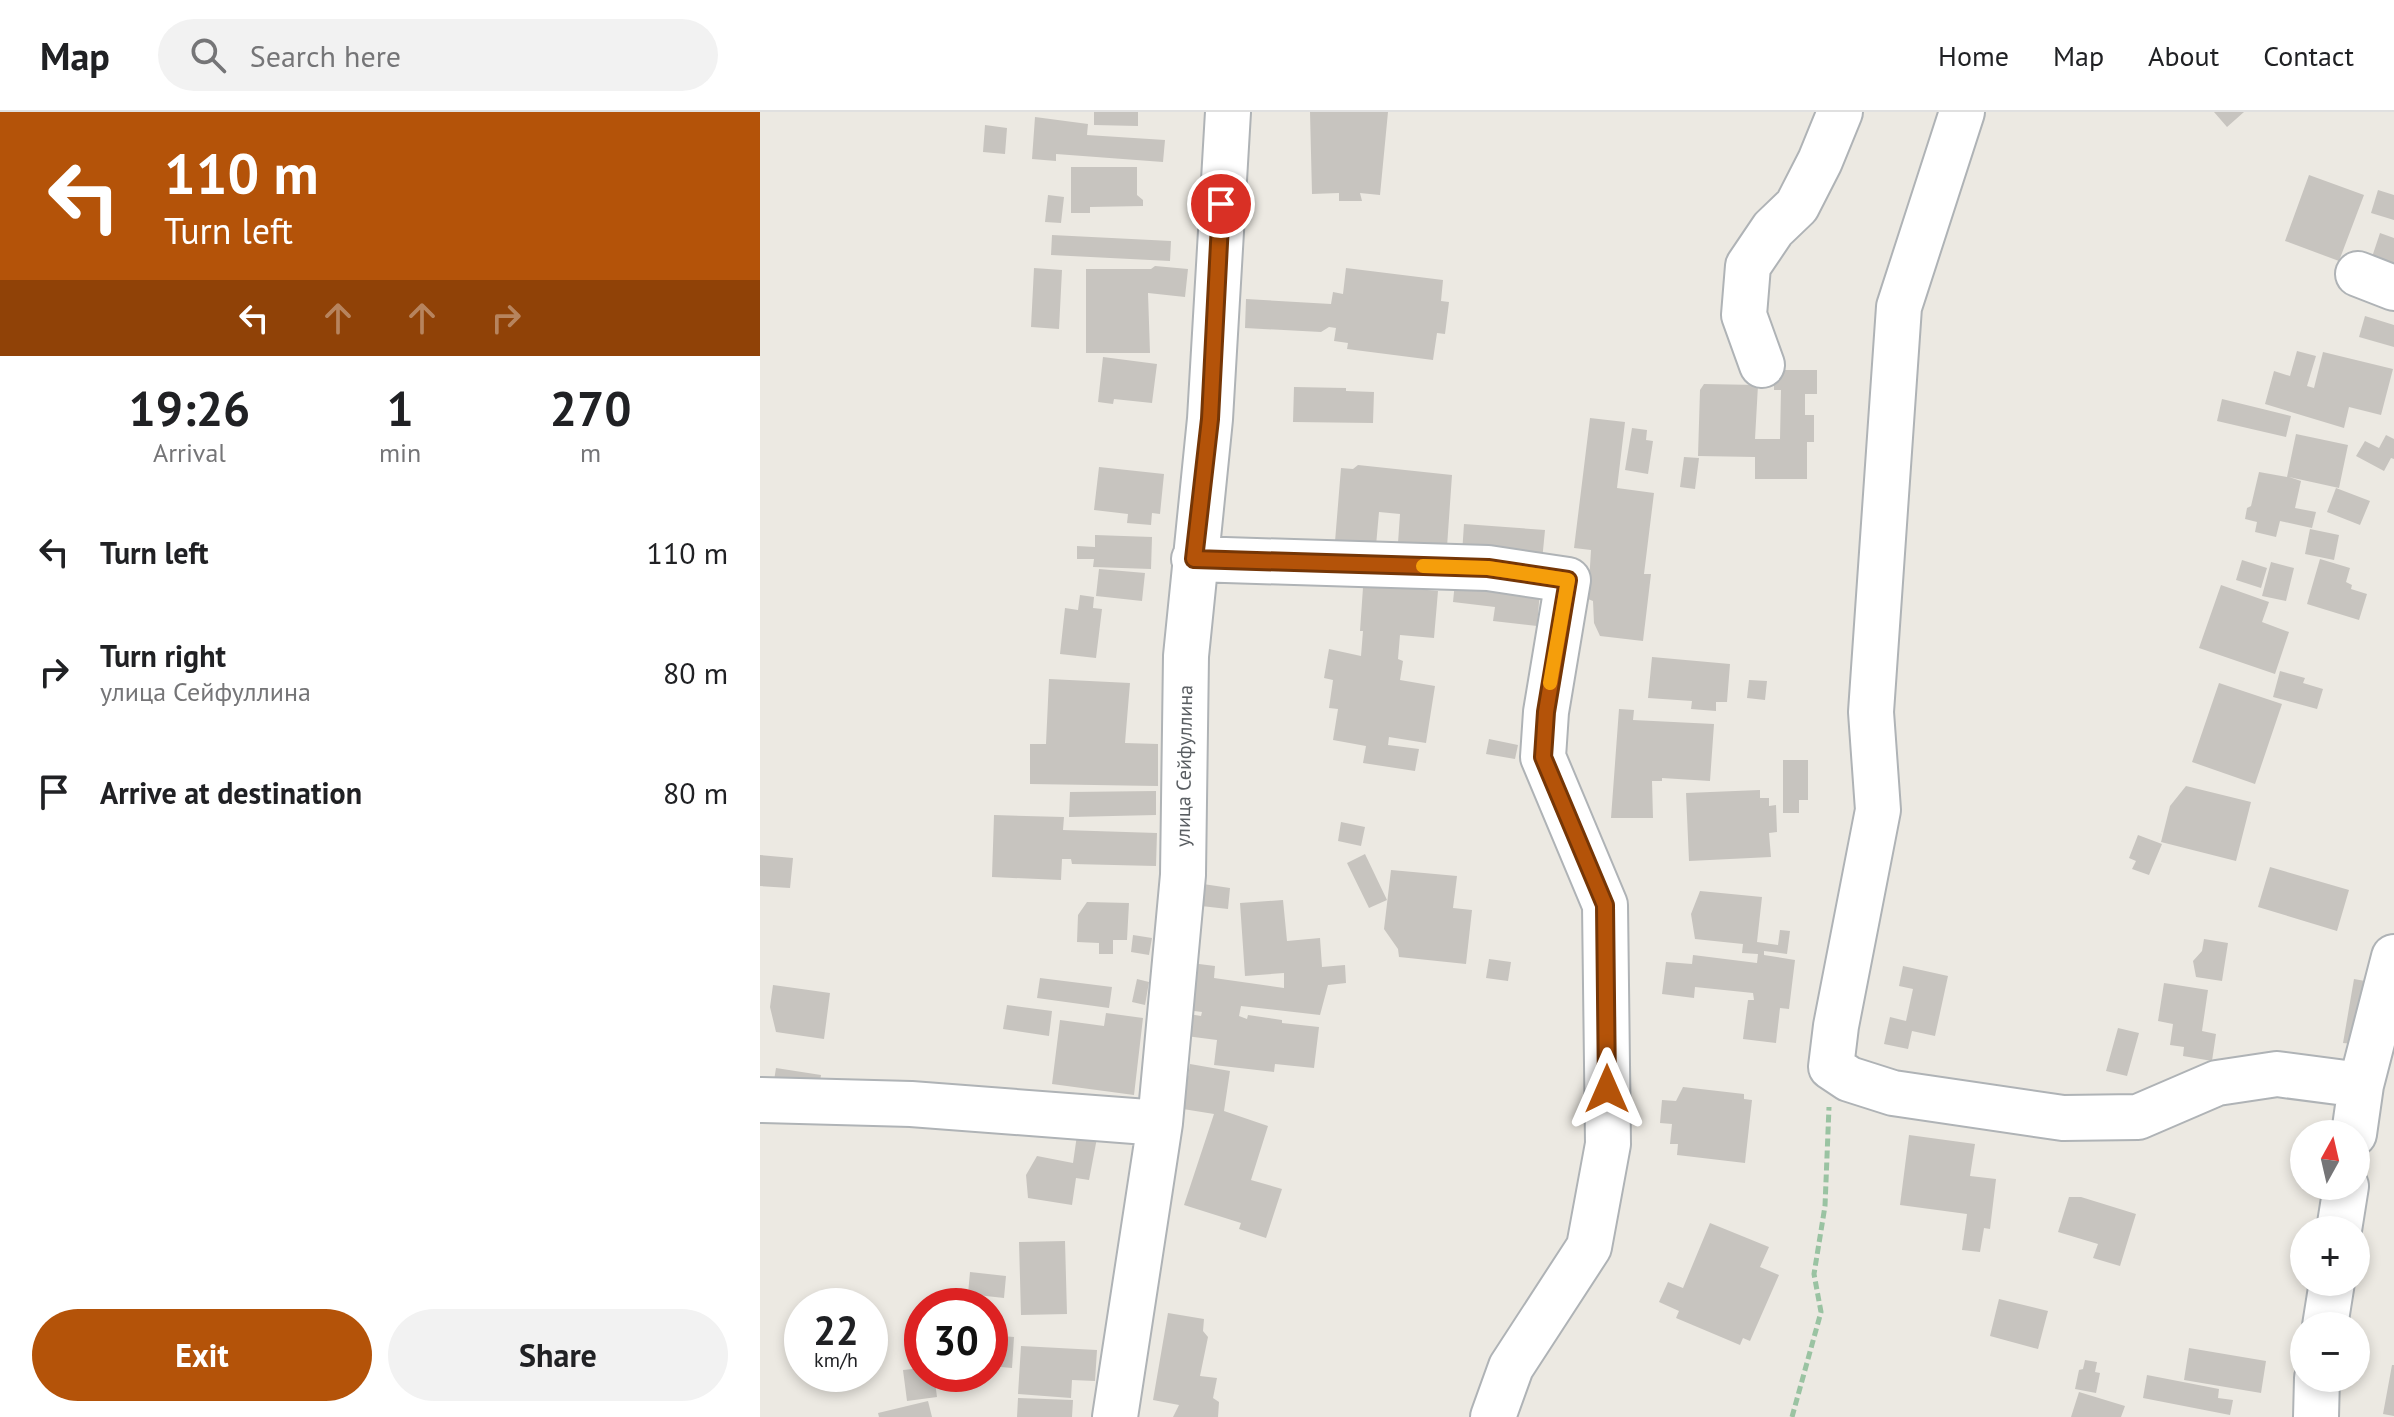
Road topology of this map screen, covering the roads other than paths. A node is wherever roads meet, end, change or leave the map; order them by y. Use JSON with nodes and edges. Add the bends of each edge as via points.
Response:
{"nodes":[{"id":1,"x":1228,"y":112,"type":"edge"},
{"id":2,"x":1840,"y":112,"type":"edge"},
{"id":3,"x":1962,"y":112,"type":"edge"},
{"id":4,"x":1762,"y":365,"type":"dead end"},
{"id":5,"x":1194,"y":559,"type":"junction"},
{"id":6,"x":2394,"y":957,"type":"edge"},
{"id":7,"x":2361,"y":1085,"type":"junction"},
{"id":8,"x":760,"y":1100,"type":"edge"},
{"id":9,"x":2356,"y":1120,"type":"edge"},
{"id":10,"x":1160,"y":1123,"type":"junction"},
{"id":11,"x":2317,"y":1392,"type":"edge"},
{"id":12,"x":1115,"y":1417,"type":"edge"},
{"id":13,"x":1493,"y":1417,"type":"edge"},
{"id":14,"x":2316,"y":1417,"type":"edge"}],
"edges":[{"from":1,"to":5,"type":"street","name":"улица Сейфуллина","via":[[1210,419]]},
{"from":2,"to":4,"type":"street","via":[[1797,206],[1773,229],[1748,266],[1744,315]]},
{"from":3,"to":7,"type":"street","via":[[1899,307],[1871,712],[1878,810],[1831,1067],[1849,1079],[1893,1093],[2063,1118],[2138,1117],[2217,1083],[2277,1074]]},
{"from":5,"to":10,"type":"street","name":"улица Сейфуллина","via":[[1186,656],[1183,875]]},
{"from":5,"to":13,"type":"street","via":[[1488,568],[1568,580],[1543,757],[1605,905],[1608,1144],[1589,1247],[1511,1367]]},
{"from":6,"to":7,"type":"street"},
{"from":7,"to":9,"type":"street"},
{"from":8,"to":10,"type":"street","via":[[911,1104]]},
{"from":10,"to":12,"type":"street","name":"улица Сейфуллина"},
{"from":11,"to":14,"type":"street"}]}
